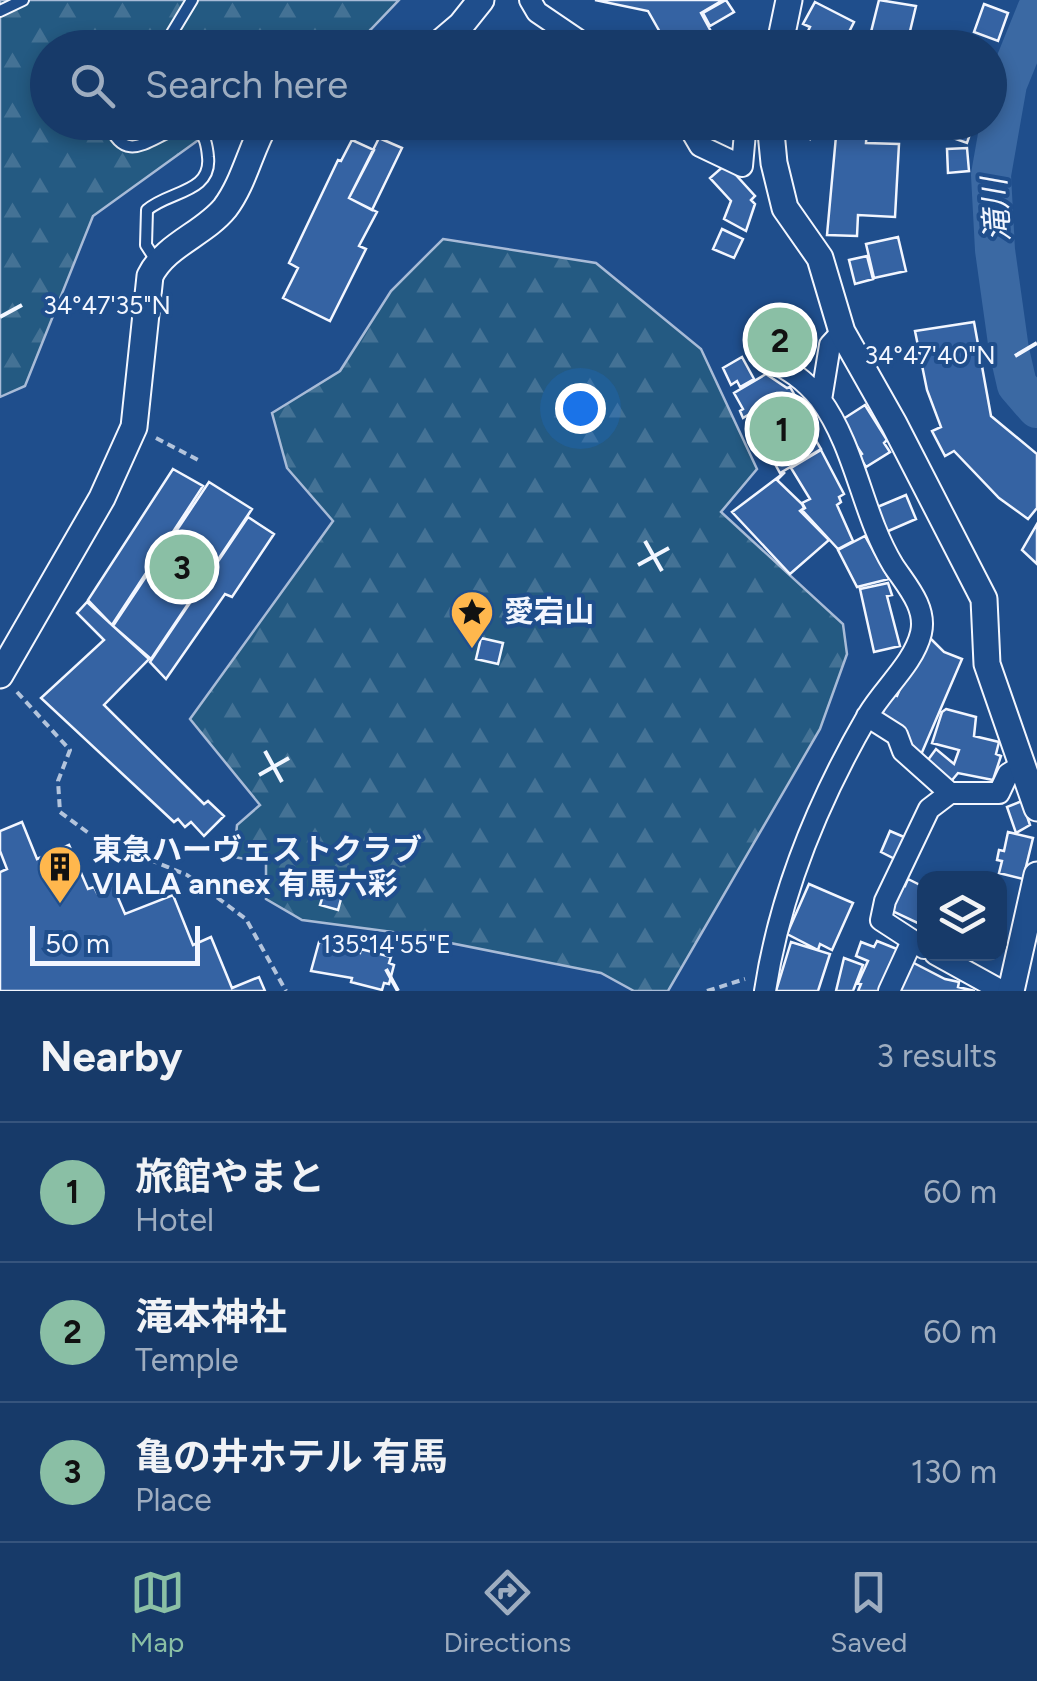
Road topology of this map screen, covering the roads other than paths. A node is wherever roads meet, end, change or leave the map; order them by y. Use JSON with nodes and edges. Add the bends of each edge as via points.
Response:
{"nodes":[{"id":1,"x":23,"y":0,"type":"edge"},
{"id":2,"x":192,"y":0,"type":"edge"},
{"id":3,"x":481,"y":0,"type":"edge"},
{"id":4,"x":530,"y":0,"type":"edge"},
{"id":5,"x":789,"y":0,"type":"edge"},
{"id":6,"x":0,"y":12,"type":"edge"},
{"id":7,"x":174,"y":30,"type":"edge"},
{"id":8,"x":455,"y":30,"type":"edge"},
{"id":9,"x":564,"y":30,"type":"edge"},
{"id":10,"x":783,"y":30,"type":"edge"},
{"id":11,"x":117,"y":140,"type":"edge"},
{"id":12,"x":151,"y":140,"type":"edge"},
{"id":13,"x":206,"y":140,"type":"edge"},
{"id":14,"x":258,"y":140,"type":"edge"},
{"id":15,"x":696,"y":140,"type":"edge"},
{"id":16,"x":744,"y":140,"type":"edge"},
{"id":17,"x":772,"y":140,"type":"edge"},
{"id":18,"x":157,"y":262,"type":"junction"},
{"id":19,"x":842,"y":332,"type":"junction"},
{"id":20,"x":766,"y":358,"type":"dead end"},
{"id":21,"x":821,"y":400,"type":"junction"},
{"id":22,"x":0,"y":674,"type":"edge"},
{"id":23,"x":868,"y":716,"type":"junction"},
{"id":24,"x":1022,"y":765,"type":"junction"},
{"id":25,"x":950,"y":793,"type":"junction"},
{"id":26,"x":1037,"y":808,"type":"edge"},
{"id":27,"x":1037,"y":874,"type":"edge"},
{"id":28,"x":917,"y":943,"type":"edge"},
{"id":29,"x":917,"y":946,"type":"edge"},
{"id":30,"x":948,"y":961,"type":"edge"},
{"id":31,"x":758,"y":983,"type":"edge"},
{"id":32,"x":888,"y":991,"type":"edge"},
{"id":33,"x":1002,"y":991,"type":"edge"},
{"id":34,"x":1011,"y":991,"type":"edge"}],
"edges":[{"from":1,"to":6,"type":"lane"},
{"from":2,"to":7,"type":"lane"},
{"from":3,"to":8,"type":"street"},
{"from":4,"to":9,"type":"street"},
{"from":5,"to":10,"type":"street"},
{"from":11,"to":12,"type":"lane","via":[[128,147]]},
{"from":13,"to":18,"type":"lane","via":[[206,178],[146,210],[146,245]]},
{"from":14,"to":18,"type":"street","via":[[221,213]]},
{"from":15,"to":16,"type":"street","via":[[742,166]]},
{"from":17,"to":19,"type":"street","via":[[786,208],[820,258]]},
{"from":18,"to":22,"type":"street","via":[[150,276],[134,427],[85,530]]},
{"from":19,"to":21,"type":"street","via":[[830,345]]},
{"from":19,"to":24,"type":"street","via":[[984,600],[988,664]]},
{"from":20,"to":21,"type":"street","via":[[800,376]]},
{"from":21,"to":23,"type":"street","via":[[877,537],[914,596],[922,625],[920,639]]},
{"from":23,"to":25,"type":"street","via":[[897,735],[902,751]]},
{"from":23,"to":31,"type":"street","via":[[792,872]]},
{"from":24,"to":25,"type":"street","via":[[1008,774],[1000,793]]},
{"from":24,"to":26,"type":"street"},
{"from":25,"to":28,"type":"street","via":[[929,809],[885,901],[881,920]]},
{"from":27,"to":34,"type":"street"},
{"from":29,"to":32,"type":"street"},
{"from":30,"to":33,"type":"street"}]}
